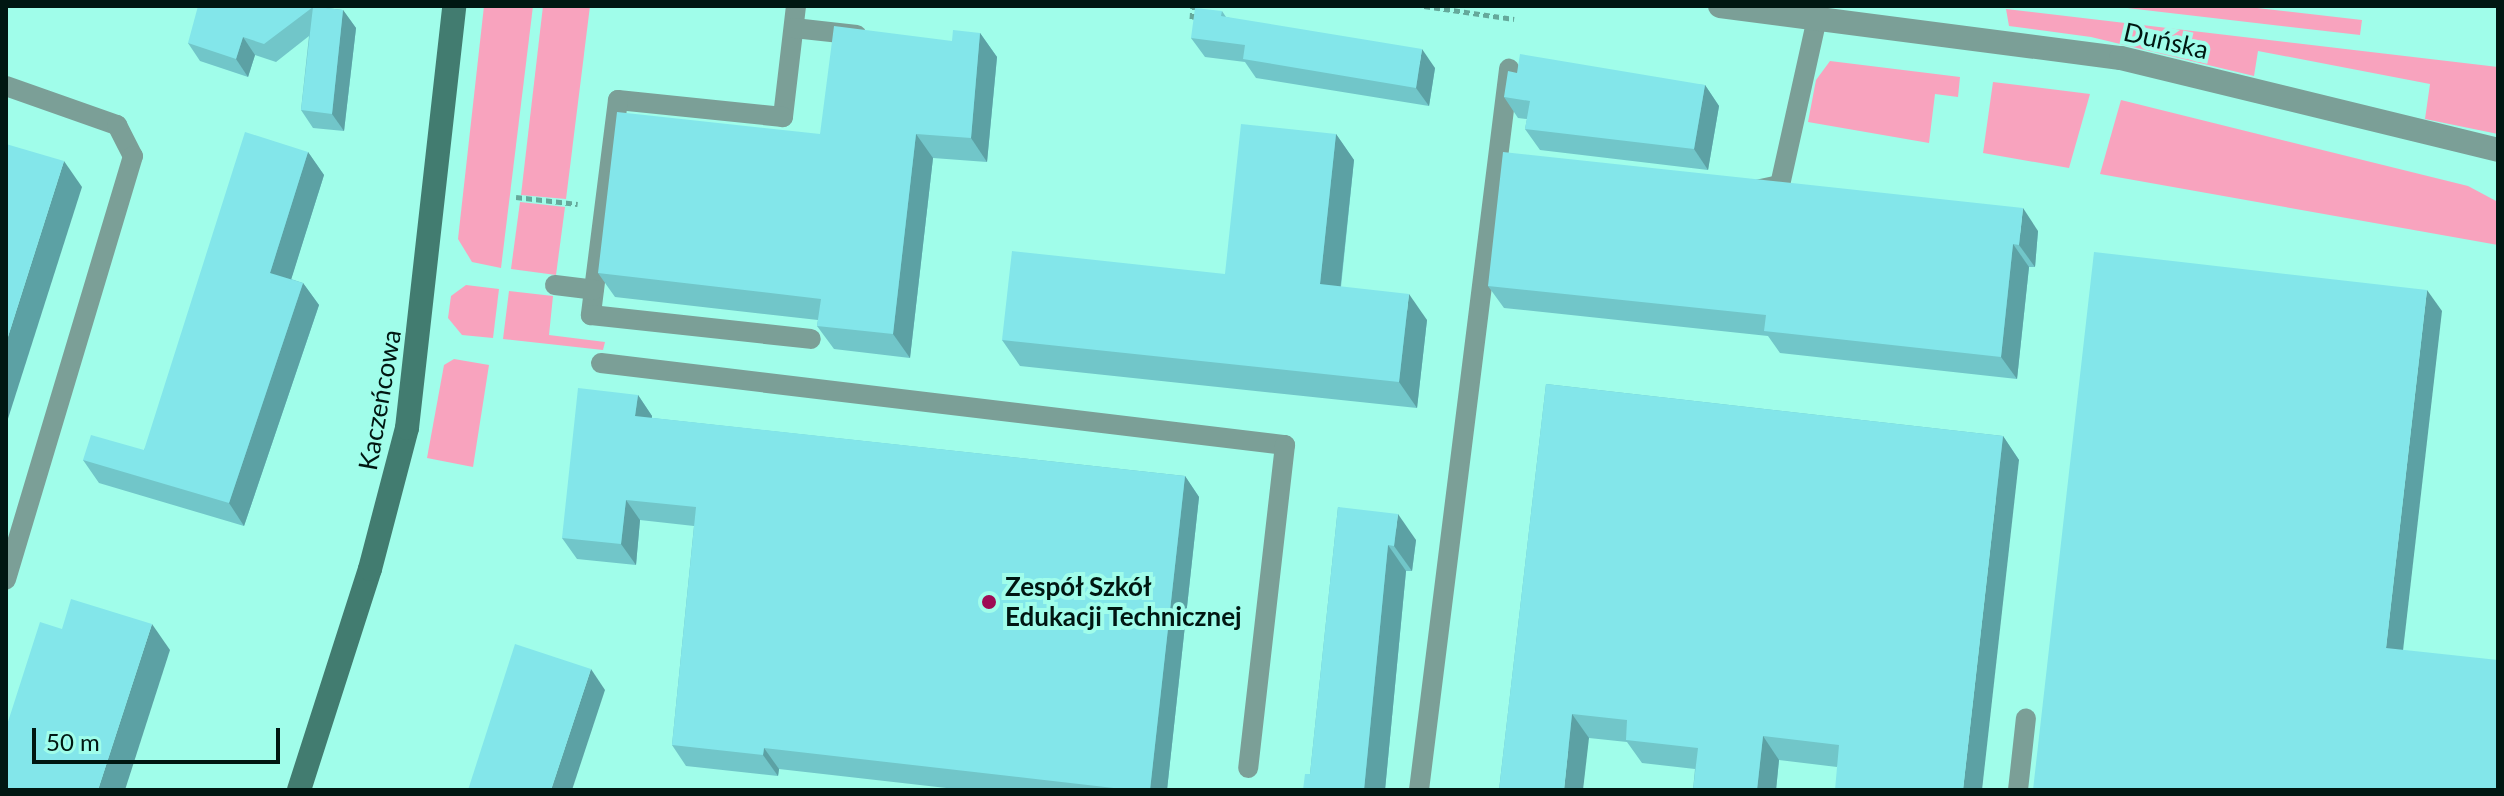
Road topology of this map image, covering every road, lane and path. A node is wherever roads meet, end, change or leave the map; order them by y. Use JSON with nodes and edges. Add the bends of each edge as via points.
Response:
{"nodes":[{"id":1,"x":454,"y":6,"type":"edge"},
{"id":2,"x":796,"y":6,"type":"edge"},
{"id":3,"x":1193,"y":6,"type":"edge"},
{"id":4,"x":1424,"y":6,"type":"edge"},
{"id":5,"x":1720,"y":6,"type":"edge"},
{"id":6,"x":1817,"y":18,"type":"junction"},
{"id":7,"x":1192,"y":19,"type":"edge"},
{"id":8,"x":1514,"y":19,"type":"dead end"},
{"id":9,"x":794,"y":28,"type":"junction"},
{"id":10,"x":884,"y":39,"type":"edge"},
{"id":11,"x":1509,"y":69,"type":"edge"},
{"id":12,"x":6,"y":86,"type":"edge"},
{"id":13,"x":2498,"y":150,"type":"edge"},
{"id":14,"x":1731,"y":187,"type":"edge"},
{"id":15,"x":516,"y":197,"type":"dead end"},
{"id":16,"x":604,"y":207,"type":"junction"},
{"id":17,"x":555,"y":285,"type":"dead end"},
{"id":18,"x":594,"y":290,"type":"junction"},
{"id":19,"x":811,"y":339,"type":"dead end"},
{"id":20,"x":601,"y":363,"type":"dead end"},
{"id":21,"x":6,"y":579,"type":"edge"},
{"id":22,"x":2026,"y":718,"type":"dead end"},
{"id":23,"x":1248,"y":768,"type":"dead end"},
{"id":24,"x":299,"y":790,"type":"edge"},
{"id":25,"x":1419,"y":790,"type":"edge"},
{"id":26,"x":2018,"y":790,"type":"edge"}],
"edges":[{"from":1,"to":24,"type":"street","name":"Kaczeńcowa","via":[[407,428],[370,569]]},
{"from":2,"to":9,"type":"lane"},
{"from":3,"to":7,"type":"path"},
{"from":4,"to":8,"type":"path"},
{"from":5,"to":6,"type":"street","name":"Duńska"},
{"from":6,"to":13,"type":"street","name":"Duńska","via":[[2121,58]]},
{"from":6,"to":14,"type":"lane","via":[[1780,185],[1762,191]]},
{"from":9,"to":10,"type":"lane"},
{"from":9,"to":16,"type":"lane","via":[[783,117],[618,100]]},
{"from":11,"to":25,"type":"lane","via":[[1506,159]]},
{"from":12,"to":21,"type":"lane","via":[[117,125],[133,156]]},
{"from":15,"to":16,"type":"path"},
{"from":16,"to":18,"type":"lane"},
{"from":17,"to":18,"type":"lane"},
{"from":18,"to":19,"type":"lane","via":[[591,315]]},
{"from":20,"to":23,"type":"lane","via":[[1285,445]]},
{"from":22,"to":26,"type":"lane"}]}
